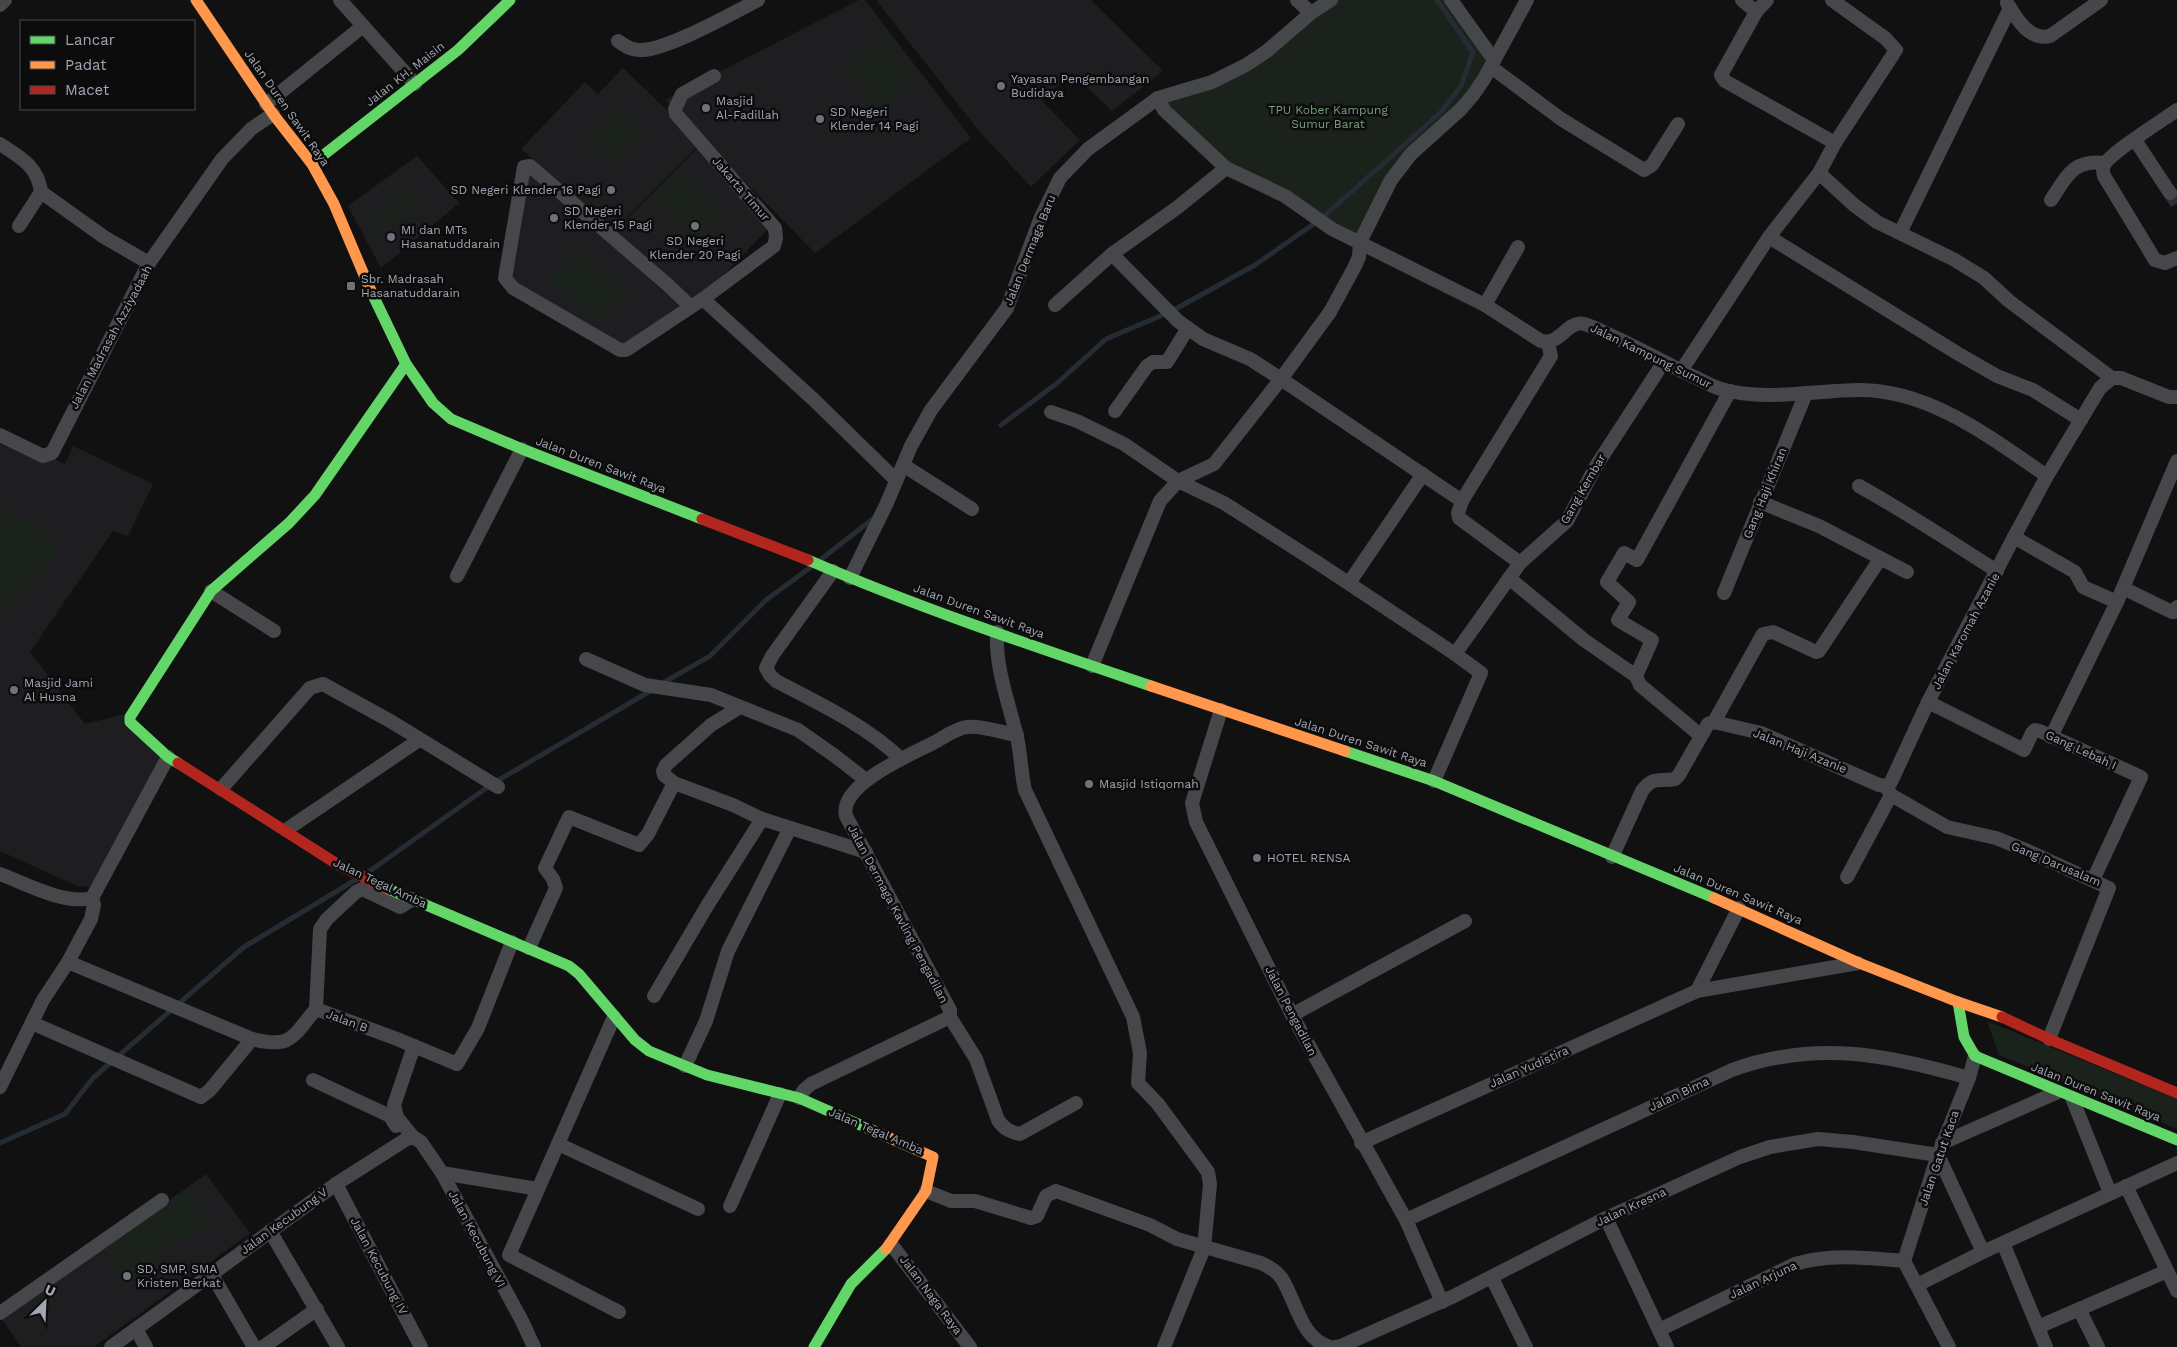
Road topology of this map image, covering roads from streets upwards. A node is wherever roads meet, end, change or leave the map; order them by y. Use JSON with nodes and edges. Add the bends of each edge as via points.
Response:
{"nodes":[{"id":1,"x":5,"y":0,"type":"edge"},
{"id":2,"x":196,"y":0,"type":"edge"},
{"id":3,"x":340,"y":0,"type":"edge"},
{"id":4,"x":510,"y":0,"type":"edge"},
{"id":5,"x":758,"y":0,"type":"edge"},
{"id":6,"x":1297,"y":0,"type":"edge"},
{"id":7,"x":1331,"y":0,"type":"edge"},
{"id":8,"x":1451,"y":0,"type":"edge"},
{"id":9,"x":1527,"y":0,"type":"edge"},
{"id":10,"x":1742,"y":0,"type":"edge"},
{"id":11,"x":1767,"y":0,"type":"edge"},
{"id":12,"x":1832,"y":0,"type":"edge"},
{"id":13,"x":2101,"y":0,"type":"edge"},
{"id":14,"x":2007,"y":4,"type":"edge"},
{"id":15,"x":0,"y":5,"type":"edge"},
{"id":16,"x":1756,"y":12,"type":"junction"},
{"id":17,"x":1310,"y":13,"type":"junction"},
{"id":18,"x":363,"y":26,"type":"junction"},
{"id":19,"x":618,"y":41,"type":"dead end"},
{"id":20,"x":1492,"y":63,"type":"junction"},
{"id":21,"x":714,"y":76,"type":"dead end"},
{"id":22,"x":415,"y":84,"type":"junction"},
{"id":23,"x":1158,"y":98,"type":"junction"},
{"id":24,"x":270,"y":109,"type":"junction"},
{"id":25,"x":2177,"y":110,"type":"edge"},
{"id":26,"x":1678,"y":124,"type":"dead end"},
{"id":27,"x":2135,"y":140,"type":"junction"},
{"id":28,"x":1835,"y":143,"type":"junction"},
{"id":29,"x":0,"y":144,"type":"edge"},
{"id":30,"x":2105,"y":163,"type":"junction"},
{"id":31,"x":312,"y":164,"type":"junction"},
{"id":32,"x":1226,"y":168,"type":"junction"},
{"id":33,"x":1819,"y":173,"type":"junction"},
{"id":34,"x":41,"y":192,"type":"junction"},
{"id":35,"x":2170,"y":193,"type":"tunnel mouth"},
{"id":36,"x":2051,"y":200,"type":"dead end"},
{"id":37,"x":19,"y":226,"type":"dead end"},
{"id":38,"x":1900,"y":233,"type":"junction"},
{"id":39,"x":1768,"y":237,"type":"junction"},
{"id":40,"x":1360,"y":242,"type":"junction"},
{"id":41,"x":1518,"y":247,"type":"dead end"},
{"id":42,"x":1112,"y":254,"type":"junction"},
{"id":43,"x":2177,"y":258,"type":"edge"},
{"id":44,"x":149,"y":263,"type":"junction"},
{"id":45,"x":704,"y":299,"type":"junction"},
{"id":46,"x":1055,"y":305,"type":"dead end"},
{"id":47,"x":1485,"y":305,"type":"junction"},
{"id":48,"x":691,"y":307,"type":"junction"},
{"id":49,"x":1188,"y":328,"type":"junction"},
{"id":50,"x":1548,"y":343,"type":"junction"},
{"id":51,"x":1664,"y":363,"type":"junction"},
{"id":52,"x":406,"y":364,"type":"junction"},
{"id":53,"x":1681,"y":370,"type":"junction"},
{"id":54,"x":2112,"y":378,"type":"junction"},
{"id":55,"x":1281,"y":379,"type":"junction"},
{"id":56,"x":1730,"y":391,"type":"junction"},
{"id":57,"x":1806,"y":394,"type":"junction"},
{"id":58,"x":2177,"y":397,"type":"edge"},
{"id":59,"x":1051,"y":412,"type":"dead end"},
{"id":60,"x":1115,"y":412,"type":"dead end"},
{"id":61,"x":2080,"y":420,"type":"junction"},
{"id":62,"x":0,"y":435,"type":"edge"},
{"id":63,"x":522,"y":449,"type":"junction"},
{"id":64,"x":2177,"y":460,"type":"edge"},
{"id":65,"x":903,"y":465,"type":"junction"},
{"id":66,"x":1423,"y":474,"type":"junction"},
{"id":67,"x":2047,"y":476,"type":"junction"},
{"id":68,"x":1178,"y":481,"type":"junction"},
{"id":69,"x":1859,"y":486,"type":"dead end"},
{"id":70,"x":891,"y":492,"type":"junction"},
{"id":71,"x":1462,"y":501,"type":"junction"},
{"id":72,"x":1760,"y":502,"type":"junction"},
{"id":73,"x":972,"y":508,"type":"dead end"},
{"id":74,"x":2014,"y":537,"type":"junction"},
{"id":75,"x":1880,"y":558,"type":"junction"},
{"id":76,"x":1520,"y":563,"type":"junction"},
{"id":77,"x":829,"y":569,"type":"junction"},
{"id":78,"x":1997,"y":571,"type":"junction"},
{"id":79,"x":1908,"y":572,"type":"dead end"},
{"id":80,"x":457,"y":576,"type":"dead end"},
{"id":81,"x":850,"y":578,"type":"junction"},
{"id":82,"x":1509,"y":578,"type":"junction"},
{"id":83,"x":1349,"y":583,"type":"junction"},
{"id":84,"x":2123,"y":588,"type":"junction"},
{"id":85,"x":210,"y":591,"type":"junction"},
{"id":86,"x":1724,"y":593,"type":"dead end"},
{"id":87,"x":2117,"y":602,"type":"junction"},
{"id":88,"x":2177,"y":607,"type":"edge"},
{"id":89,"x":274,"y":631,"type":"dead end"},
{"id":90,"x":997,"y":632,"type":"junction"},
{"id":91,"x":1455,"y":654,"type":"junction"},
{"id":92,"x":586,"y":659,"type":"dead end"},
{"id":93,"x":1092,"y":666,"type":"junction"},
{"id":94,"x":1636,"y":676,"type":"junction"},
{"id":95,"x":1928,"y":702,"type":"junction"},
{"id":96,"x":740,"y":707,"type":"junction"},
{"id":97,"x":1221,"y":710,"type":"junction"},
{"id":98,"x":1714,"y":722,"type":"junction"},
{"id":99,"x":1017,"y":735,"type":"junction"},
{"id":100,"x":1700,"y":735,"type":"junction"},
{"id":101,"x":2051,"y":737,"type":"junction"},
{"id":102,"x":419,"y":740,"type":"junction"},
{"id":103,"x":901,"y":759,"type":"junction"},
{"id":104,"x":175,"y":762,"type":"junction"},
{"id":105,"x":866,"y":780,"type":"junction"},
{"id":106,"x":1434,"y":781,"type":"junction"},
{"id":107,"x":674,"y":783,"type":"junction"},
{"id":108,"x":498,"y":787,"type":"dead end"},
{"id":109,"x":221,"y":789,"type":"junction"},
{"id":110,"x":1888,"y":790,"type":"junction"},
{"id":111,"x":762,"y":819,"type":"junction"},
{"id":112,"x":790,"y":828,"type":"junction"},
{"id":113,"x":286,"y":830,"type":"junction"},
{"id":114,"x":866,"y":852,"type":"junction"},
{"id":115,"x":1612,"y":857,"type":"junction"},
{"id":116,"x":0,"y":874,"type":"edge"},
{"id":117,"x":1847,"y":876,"type":"dead end"},
{"id":118,"x":2093,"y":880,"type":"junction"},
{"id":119,"x":92,"y":898,"type":"junction"},
{"id":120,"x":413,"y":899,"type":"junction"},
{"id":121,"x":1740,"y":908,"type":"junction"},
{"id":122,"x":1465,"y":921,"type":"dead end"},
{"id":123,"x":512,"y":942,"type":"junction"},
{"id":124,"x":529,"y":948,"type":"junction"},
{"id":125,"x":68,"y":962,"type":"junction"},
{"id":126,"x":1859,"y":963,"type":"junction"},
{"id":127,"x":1698,"y":991,"type":"junction"},
{"id":128,"x":654,"y":996,"type":"dead end"},
{"id":129,"x":1958,"y":1002,"type":"junction"},
{"id":130,"x":316,"y":1009,"type":"junction"},
{"id":131,"x":1292,"y":1015,"type":"junction"},
{"id":132,"x":614,"y":1017,"type":"junction"},
{"id":133,"x":950,"y":1017,"type":"junction"},
{"id":134,"x":32,"y":1022,"type":"junction"},
{"id":135,"x":252,"y":1039,"type":"junction"},
{"id":136,"x":2048,"y":1039,"type":"junction"},
{"id":137,"x":414,"y":1046,"type":"junction"},
{"id":138,"x":1975,"y":1056,"type":"junction"},
{"id":139,"x":685,"y":1066,"type":"junction"},
{"id":140,"x":1969,"y":1078,"type":"junction"},
{"id":141,"x":313,"y":1080,"type":"dead end"},
{"id":142,"x":0,"y":1087,"type":"edge"},
{"id":143,"x":2058,"y":1092,"type":"junction"},
{"id":144,"x":780,"y":1094,"type":"junction"},
{"id":145,"x":2177,"y":1094,"type":"edge"},
{"id":146,"x":799,"y":1098,"type":"junction"},
{"id":147,"x":2072,"y":1098,"type":"junction"},
{"id":148,"x":1076,"y":1103,"type":"dead end"},
{"id":149,"x":409,"y":1138,"type":"junction"},
{"id":150,"x":2177,"y":1140,"type":"edge"},
{"id":151,"x":1361,"y":1143,"type":"junction"},
{"id":152,"x":558,"y":1144,"type":"junction"},
{"id":153,"x":1940,"y":1149,"type":"junction"},
{"id":154,"x":2177,"y":1163,"type":"edge"},
{"id":155,"x":442,"y":1173,"type":"junction"},
{"id":156,"x":336,"y":1184,"type":"junction"},
{"id":157,"x":2126,"y":1186,"type":"junction"},
{"id":158,"x":538,"y":1189,"type":"junction"},
{"id":159,"x":926,"y":1191,"type":"junction"},
{"id":160,"x":2110,"y":1193,"type":"junction"},
{"id":161,"x":162,"y":1200,"type":"dead end"},
{"id":162,"x":730,"y":1206,"type":"dead end"},
{"id":163,"x":698,"y":1209,"type":"dead end"},
{"id":164,"x":1606,"y":1218,"type":"junction"},
{"id":165,"x":1406,"y":1220,"type":"junction"},
{"id":166,"x":270,"y":1231,"type":"junction"},
{"id":167,"x":2003,"y":1243,"type":"junction"},
{"id":168,"x":891,"y":1244,"type":"junction"},
{"id":169,"x":1204,"y":1248,"type":"junction"},
{"id":170,"x":1984,"y":1252,"type":"junction"},
{"id":171,"x":1904,"y":1261,"type":"junction"},
{"id":172,"x":2167,"y":1271,"type":"junction"},
{"id":173,"x":211,"y":1273,"type":"junction"},
{"id":174,"x":1492,"y":1278,"type":"junction"},
{"id":175,"x":1917,"y":1285,"type":"junction"},
{"id":176,"x":2177,"y":1291,"type":"edge"},
{"id":177,"x":1442,"y":1302,"type":"junction"},
{"id":178,"x":317,"y":1309,"type":"junction"},
{"id":179,"x":2079,"y":1309,"type":"junction"},
{"id":180,"x":619,"y":1312,"type":"dead end"},
{"id":181,"x":0,"y":1313,"type":"edge"},
{"id":182,"x":2038,"y":1327,"type":"junction"},
{"id":183,"x":136,"y":1329,"type":"junction"},
{"id":184,"x":1659,"y":1330,"type":"junction"},
{"id":185,"x":111,"y":1347,"type":"edge"},
{"id":186,"x":146,"y":1347,"type":"edge"},
{"id":187,"x":254,"y":1347,"type":"edge"},
{"id":188,"x":263,"y":1347,"type":"edge"},
{"id":189,"x":338,"y":1347,"type":"edge"},
{"id":190,"x":421,"y":1347,"type":"edge"},
{"id":191,"x":534,"y":1347,"type":"edge"},
{"id":192,"x":814,"y":1347,"type":"edge"},
{"id":193,"x":970,"y":1347,"type":"edge"},
{"id":194,"x":1164,"y":1347,"type":"edge"},
{"id":195,"x":1337,"y":1347,"type":"edge"},
{"id":196,"x":1526,"y":1347,"type":"edge"},
{"id":197,"x":1667,"y":1347,"type":"edge"},
{"id":198,"x":1949,"y":1347,"type":"edge"},
{"id":199,"x":2046,"y":1347,"type":"edge"},
{"id":200,"x":2098,"y":1347,"type":"edge"}],
"edges":[{"from":1,"to":15,"type":"street"},
{"from":2,"to":24,"type":"street","name":"Jalan Duren Sawit Raya"},
{"from":3,"to":18,"type":"street"},
{"from":4,"to":22,"type":"street","name":"Jalan KH. Maisin","via":[[458,50]]},
{"from":5,"to":19,"type":"street","via":[[706,27],[652,49],[630,49]]},
{"from":6,"to":17,"type":"street"},
{"from":7,"to":17,"type":"street","name":"Jalan Dermaga Baru"},
{"from":8,"to":20,"type":"street"},
{"from":9,"to":20,"type":"street"},
{"from":10,"to":16,"type":"street"},
{"from":11,"to":16,"type":"street"},
{"from":12,"to":28,"type":"street","via":[[1885,38],[1896,50]]},
{"from":13,"to":14,"type":"street","via":[[2044,37],[2031,34]]},
{"from":14,"to":38,"type":"street"},
{"from":16,"to":28,"type":"street","via":[[1721,75],[1725,82]]},
{"from":17,"to":23,"type":"street","name":"Jalan Dermaga Baru","via":[[1246,66],[1212,82]]},
{"from":18,"to":22,"type":"street"},
{"from":18,"to":24,"type":"street","name":"Jalan Madrasah Azziyadaah"},
{"from":20,"to":26,"type":"street","via":[[1561,119],[1644,170],[1652,165]]},
{"from":20,"to":40,"type":"street","via":[[1473,95],[1398,170]]},
{"from":21,"to":45,"type":"street","name":"Jakarta Timur","via":[[682,94],[675,108],[676,114],[775,228],[776,238],[774,246]]},
{"from":22,"to":31,"type":"street","name":"Jalan KH. Maisin"},
{"from":23,"to":32,"type":"street","via":[[1164,110]]},
{"from":23,"to":65,"type":"street","name":"Jalan Dermaga Baru","via":[[1088,149],[1060,178],[1041,217],[1007,308],[932,410]]},
{"from":24,"to":31,"type":"street","name":"Jalan Duren Sawit Raya"},
{"from":24,"to":44,"type":"street","name":"Jalan Madrasah Azziyadaah","via":[[222,160]]},
{"from":25,"to":27,"type":"street"},
{"from":27,"to":30,"type":"street"},
{"from":27,"to":35,"type":"street"},
{"from":28,"to":33,"type":"street"},
{"from":29,"to":34,"type":"street","via":[[22,158],[35,172],[40,178]]},
{"from":30,"to":36,"type":"street","via":[[2084,163],[2071,170]]},
{"from":30,"to":43,"type":"street","via":[[2104,176],[2155,260],[2165,264]]},
{"from":31,"to":52,"type":"street","name":"Jalan Duren Sawit Raya","via":[[334,204]]},
{"from":32,"to":40,"type":"street","via":[[1285,196],[1332,229]]},
{"from":32,"to":42,"type":"street"},
{"from":33,"to":38,"type":"street","via":[[1854,205],[1877,222]]},
{"from":33,"to":39,"type":"street"},
{"from":34,"to":37,"type":"street"},
{"from":34,"to":44,"type":"street","via":[[104,237]]},
{"from":38,"to":54,"type":"street","via":[[1984,278],[2009,301]]},
{"from":39,"to":53,"type":"street"},
{"from":39,"to":61,"type":"street","via":[[1957,353],[1997,376],[2034,390]]},
{"from":40,"to":47,"type":"street"},
{"from":40,"to":55,"type":"street","via":[[1359,257],[1342,292]]},
{"from":41,"to":47,"type":"street"},
{"from":42,"to":46,"type":"street"},
{"from":42,"to":49,"type":"street","via":[[1169,314]]},
{"from":44,"to":62,"type":"street","name":"Jalan Madrasah Azziyadaah","via":[[52,453],[43,456]]},
{"from":45,"to":48,"type":"street"},
{"from":45,"to":70,"type":"street","via":[[813,399]]},
{"from":47,"to":50,"type":"street"},
{"from":48,"to":48,"type":"street","via":[[626,350],[620,350],[513,288],[505,278],[524,167],[530,166]]},
{"from":49,"to":55,"type":"street"},
{"from":49,"to":60,"type":"street","via":[[1167,362],[1153,362],[1147,366]]},
{"from":50,"to":51,"type":"street","name":"Jalan Kampung Sumur","via":[[1580,323],[1587,324]]},
{"from":50,"to":71,"type":"street","via":[[1550,356]]},
{"from":51,"to":53,"type":"street","name":"Jalan Kampung Sumur"},
{"from":51,"to":76,"type":"street","name":"Gang Kembar","via":[[1596,466],[1567,521]]},
{"from":52,"to":63,"type":"street","name":"Jalan Duren Sawit Raya","via":[[433,403],[451,419]]},
{"from":52,"to":85,"type":"street","via":[[315,495],[289,523]]},
{"from":53,"to":56,"type":"street","name":"Jalan Kampung Sumur"},
{"from":54,"to":58,"type":"street","via":[[2121,378],[2169,397]]},
{"from":54,"to":61,"type":"street","via":[[2100,388]]},
{"from":55,"to":66,"type":"street"},
{"from":55,"to":68,"type":"street","via":[[1214,464]]},
{"from":56,"to":57,"type":"street","name":"Jalan Kampung Sumur"},
{"from":56,"to":94,"type":"street","via":[[1637,560],[1624,553],[1607,582],[1629,602],[1618,620],[1652,640]]},
{"from":57,"to":67,"type":"street","name":"Jalan Kampung Sumur","via":[[1827,390],[1901,394],[1985,434]]},
{"from":57,"to":72,"type":"street","name":"Gang Haji Khiran"},
{"from":59,"to":68,"type":"street","via":[[1124,444]]},
{"from":61,"to":67,"type":"street"},
{"from":63,"to":77,"type":"street","name":"Jalan Duren Sawit Raya"},
{"from":63,"to":80,"type":"street"},
{"from":64,"to":84,"type":"street"},
{"from":65,"to":70,"type":"street","name":"Jalan Dermaga Baru"},
{"from":65,"to":73,"type":"street"},
{"from":66,"to":71,"type":"street"},
{"from":66,"to":83,"type":"street"},
{"from":67,"to":74,"type":"street","name":"Jalan Karomah Azanie"},
{"from":68,"to":83,"type":"street","via":[[1224,504]]},
{"from":68,"to":93,"type":"street","via":[[1155,510]]},
{"from":69,"to":78,"type":"street"},
{"from":70,"to":81,"type":"street","name":"Jalan Dermaga Baru"},
{"from":71,"to":76,"type":"street","via":[[1459,518]]},
{"from":72,"to":75,"type":"street","via":[[1818,526]]},
{"from":72,"to":86,"type":"street","name":"Gang Haji Khiran"},
{"from":74,"to":78,"type":"street","name":"Jalan Karomah Azanie"},
{"from":74,"to":87,"type":"street","via":[[2075,572],[2082,587]]},
{"from":75,"to":79,"type":"street"},
{"from":75,"to":98,"type":"street","via":[[1819,651],[1773,632],[1763,634]]},
{"from":76,"to":82,"type":"street","name":"Gang Kembar"},
{"from":77,"to":81,"type":"street","name":"Jalan Duren Sawit Raya"},
{"from":77,"to":103,"type":"street","via":[[766,668],[776,681],[858,725]]},
{"from":78,"to":95,"type":"street","name":"Jalan Karomah Azanie"},
{"from":81,"to":90,"type":"street","name":"Jalan Duren Sawit Raya"},
{"from":82,"to":91,"type":"street","name":"Gang Kembar"},
{"from":82,"to":94,"type":"street","via":[[1584,640]]},
{"from":83,"to":91,"type":"street"},
{"from":84,"to":87,"type":"street"},
{"from":84,"to":88,"type":"street","via":[[2172,612]]},
{"from":85,"to":89,"type":"street"},
{"from":85,"to":104,"type":"street","name":"Jalan Tegal Amba","via":[[130,717],[132,726]]},
{"from":87,"to":101,"type":"street"},
{"from":90,"to":93,"type":"street","name":"Jalan Duren Sawit Raya"},
{"from":90,"to":99,"type":"street","via":[[997,655]]},
{"from":91,"to":106,"type":"street","via":[[1481,676]]},
{"from":92,"to":96,"type":"street","via":[[645,685],[711,695]]},
{"from":93,"to":97,"type":"street","name":"Jalan Duren Sawit Raya"},
{"from":94,"to":100,"type":"street","via":[[1640,685]]},
{"from":95,"to":101,"type":"street","name":"Gang Lebah I","via":[[2024,750],[2035,730]]},
{"from":95,"to":110,"type":"street","name":"Jalan Karomah Azanie"},
{"from":96,"to":105,"type":"street","via":[[798,730]]},
{"from":96,"to":107,"type":"street","via":[[712,725],[666,765],[664,775]]},
{"from":97,"to":106,"type":"street","name":"Jalan Duren Sawit Raya"},
{"from":97,"to":131,"type":"street","name":"Jalan Pengadilan","via":[[1192,803],[1193,811]]},
{"from":98,"to":100,"type":"street","via":[[1708,724]]},
{"from":98,"to":110,"type":"street","name":"Jalan Haji Azanie","via":[[1761,733]]},
{"from":99,"to":103,"type":"street","name":"Jalan Dermaga Kavling Pengadilan","via":[[966,727]]},
{"from":99,"to":169,"type":"street","via":[[1020,771],[1034,811],[1133,1017],[1140,1054],[1138,1083],[1158,1104],[1208,1172],[1210,1184]]},
{"from":100,"to":115,"type":"street","via":[[1674,780],[1648,783]]},
{"from":101,"to":118,"type":"street","name":"Gang Lebah I","via":[[2141,777]]},
{"from":102,"to":108,"type":"street"},
{"from":102,"to":109,"type":"street","via":[[323,684],[310,688]]},
{"from":102,"to":113,"type":"street"},
{"from":103,"to":105,"type":"street","name":"Jalan Dermaga Kavling Pengadilan"},
{"from":104,"to":109,"type":"street","name":"Jalan Tegal Amba"},
{"from":104,"to":119,"type":"street"},
{"from":105,"to":114,"type":"street","name":"Jalan Dermaga Kavling Pengadilan","via":[[847,800],[844,810]]},
{"from":106,"to":115,"type":"street","name":"Jalan Duren Sawit Raya"},
{"from":107,"to":111,"type":"street"},
{"from":107,"to":124,"type":"street","via":[[648,834],[639,844],[569,817],[545,868],[556,888]]},
{"from":109,"to":113,"type":"street","name":"Jalan Tegal Amba"},
{"from":110,"to":117,"type":"street","name":"Jalan Karomah Azanie"},
{"from":110,"to":118,"type":"street","name":"Gang Darusalam","via":[[1947,827],[1996,838]]},
{"from":111,"to":112,"type":"street"},
{"from":111,"to":128,"type":"street"},
{"from":112,"to":114,"type":"street"},
{"from":112,"to":139,"type":"street","via":[[728,951],[706,1021]]},
{"from":113,"to":120,"type":"street","name":"Jalan Tegal Amba","via":[[336,864]]},
{"from":114,"to":133,"type":"street","name":"Jalan Dermaga Kavling Pengadilan","via":[[950,1010]]},
{"from":115,"to":121,"type":"street","name":"Jalan Duren Sawit Raya"},
{"from":116,"to":119,"type":"street","via":[[74,901]]},
{"from":118,"to":136,"type":"street","name":"Gang Darusalam","via":[[2106,885],[2108,892]]},
{"from":119,"to":125,"type":"street","via":[[91,919]]},
{"from":120,"to":123,"type":"street","name":"Jalan Tegal Amba"},
{"from":120,"to":130,"type":"street","via":[[400,907],[362,889],[323,924],[318,936]]},
{"from":121,"to":126,"type":"street","name":"Jalan Duren Sawit Raya"},
{"from":121,"to":127,"type":"street"},
{"from":122,"to":131,"type":"street"},
{"from":123,"to":124,"type":"street","name":"Jalan Tegal Amba"},
{"from":123,"to":137,"type":"street","name":"Jalan B","via":[[478,1028],[460,1063],[454,1064]]},
{"from":124,"to":132,"type":"street","name":"Jalan Tegal Amba","via":[[579,974]]},
{"from":125,"to":134,"type":"street"},
{"from":125,"to":135,"type":"street","name":"Jalan B"},
{"from":126,"to":127,"type":"street","name":"Jalan Yudistira"},
{"from":126,"to":129,"type":"street","name":"Jalan Duren Sawit Raya"},
{"from":127,"to":151,"type":"street","name":"Jalan Yudistira"},
{"from":129,"to":136,"type":"street","name":"Jalan Duren Sawit Raya","via":[[1994,1013]]},
{"from":129,"to":138,"type":"street","via":[[1963,1038]]},
{"from":130,"to":135,"type":"street","name":"Jalan B","via":[[286,1042],[277,1044]]},
{"from":130,"to":137,"type":"street","name":"Jalan B"},
{"from":131,"to":151,"type":"street","name":"Jalan Pengadilan"},
{"from":132,"to":139,"type":"street","name":"Jalan Tegal Amba","via":[[649,1051]]},
{"from":132,"to":152,"type":"street"},
{"from":133,"to":146,"type":"street","name":"Jalan Dermaga Kavling Pengadilan","via":[[811,1084]]},
{"from":133,"to":148,"type":"street","via":[[976,1060],[1002,1127],[1020,1134]]},
{"from":134,"to":135,"type":"street","via":[[201,1096],[210,1090]]},
{"from":134,"to":142,"type":"street"},
{"from":136,"to":145,"type":"street","name":"Jalan Duren Sawit Raya"},
{"from":137,"to":149,"type":"street","via":[[394,1108]]},
{"from":138,"to":140,"type":"street","name":"Jalan Gatut Kaca"},
{"from":138,"to":143,"type":"street","name":"Jalan Duren Sawit Raya"},
{"from":139,"to":144,"type":"street","name":"Jalan Tegal Amba"},
{"from":140,"to":153,"type":"street","name":"Jalan Gatut Kaca"},
{"from":140,"to":165,"type":"street","name":"Jalan Bima","via":[[1911,1061],[1847,1052],[1787,1055],[1755,1062]]},
{"from":141,"to":149,"type":"street","via":[[390,1116]]},
{"from":143,"to":147,"type":"street","name":"Jalan Duren Sawit Raya"},
{"from":143,"to":153,"type":"street"},
{"from":144,"to":146,"type":"street","name":"Jalan Tegal Amba"},
{"from":144,"to":162,"type":"street"},
{"from":146,"to":159,"type":"street","name":"Jalan Tegal Amba","via":[[929,1154],[933,1162]]},
{"from":147,"to":150,"type":"street","name":"Jalan Duren Sawit Raya"},
{"from":147,"to":160,"type":"street"},
{"from":149,"to":155,"type":"street","name":"Jalan Kecubung VI","via":[[421,1142]]},
{"from":149,"to":156,"type":"street","name":"Jalan Kecubung V"},
{"from":151,"to":165,"type":"street","name":"Jalan Pengadilan"},
{"from":152,"to":158,"type":"street"},
{"from":152,"to":163,"type":"street"},
{"from":153,"to":164,"type":"street","name":"Jalan Kresna","via":[[1818,1139],[1791,1142],[1740,1157]]},
{"from":153,"to":170,"type":"street"},
{"from":153,"to":171,"type":"street","name":"Jalan Gatut Kaca"},
{"from":154,"to":157,"type":"street"},
{"from":155,"to":158,"type":"street"},
{"from":155,"to":191,"type":"street","name":"Jalan Kecubung VI"},
{"from":156,"to":166,"type":"street","name":"Jalan Kecubung V"},
{"from":156,"to":190,"type":"street","name":"Jalan Kecubung IV"},
{"from":157,"to":160,"type":"street"},
{"from":157,"to":172,"type":"street"},
{"from":158,"to":180,"type":"street","via":[[509,1256]]},
{"from":159,"to":168,"type":"street","name":"Jalan Tegal Amba"},
{"from":159,"to":169,"type":"street","via":[[951,1201],[975,1201],[1031,1218],[1037,1216],[1046,1196],[1056,1191]]},
{"from":160,"to":167,"type":"street"},
{"from":161,"to":181,"type":"street"},
{"from":164,"to":174,"type":"street","name":"Jalan Kresna"},
{"from":164,"to":184,"type":"street"},
{"from":165,"to":177,"type":"street","name":"Jalan Pengadilan"},
{"from":166,"to":173,"type":"street","name":"Jalan Kecubung V"},
{"from":166,"to":178,"type":"street"},
{"from":167,"to":170,"type":"street"},
{"from":167,"to":182,"type":"street"},
{"from":168,"to":192,"type":"street","name":"Jalan Tegal Amba","via":[[851,1284]]},
{"from":168,"to":193,"type":"street","name":"Jalan Naga Raya"},
{"from":169,"to":194,"type":"street"},
{"from":169,"to":195,"type":"street","via":[[1261,1262],[1272,1268],[1282,1278],[1311,1337],[1322,1345]]},
{"from":170,"to":175,"type":"street"},
{"from":171,"to":175,"type":"street"},
{"from":171,"to":184,"type":"street","name":"Jalan Arjuna","via":[[1838,1257],[1812,1259],[1795,1264]]},
{"from":172,"to":176,"type":"street"},
{"from":172,"to":179,"type":"street"},
{"from":173,"to":183,"type":"street","name":"Jalan Kecubung V"},
{"from":173,"to":187,"type":"street"},
{"from":174,"to":177,"type":"street","name":"Jalan Kresna"},
{"from":174,"to":196,"type":"street"},
{"from":175,"to":198,"type":"street"},
{"from":177,"to":195,"type":"street","name":"Jalan Kresna"},
{"from":178,"to":188,"type":"street"},
{"from":178,"to":189,"type":"street"},
{"from":179,"to":182,"type":"street"},
{"from":179,"to":200,"type":"street"},
{"from":182,"to":199,"type":"street"},
{"from":183,"to":185,"type":"street","name":"Jalan Kecubung V"},
{"from":183,"to":186,"type":"street"},
{"from":184,"to":197,"type":"street"}]}
